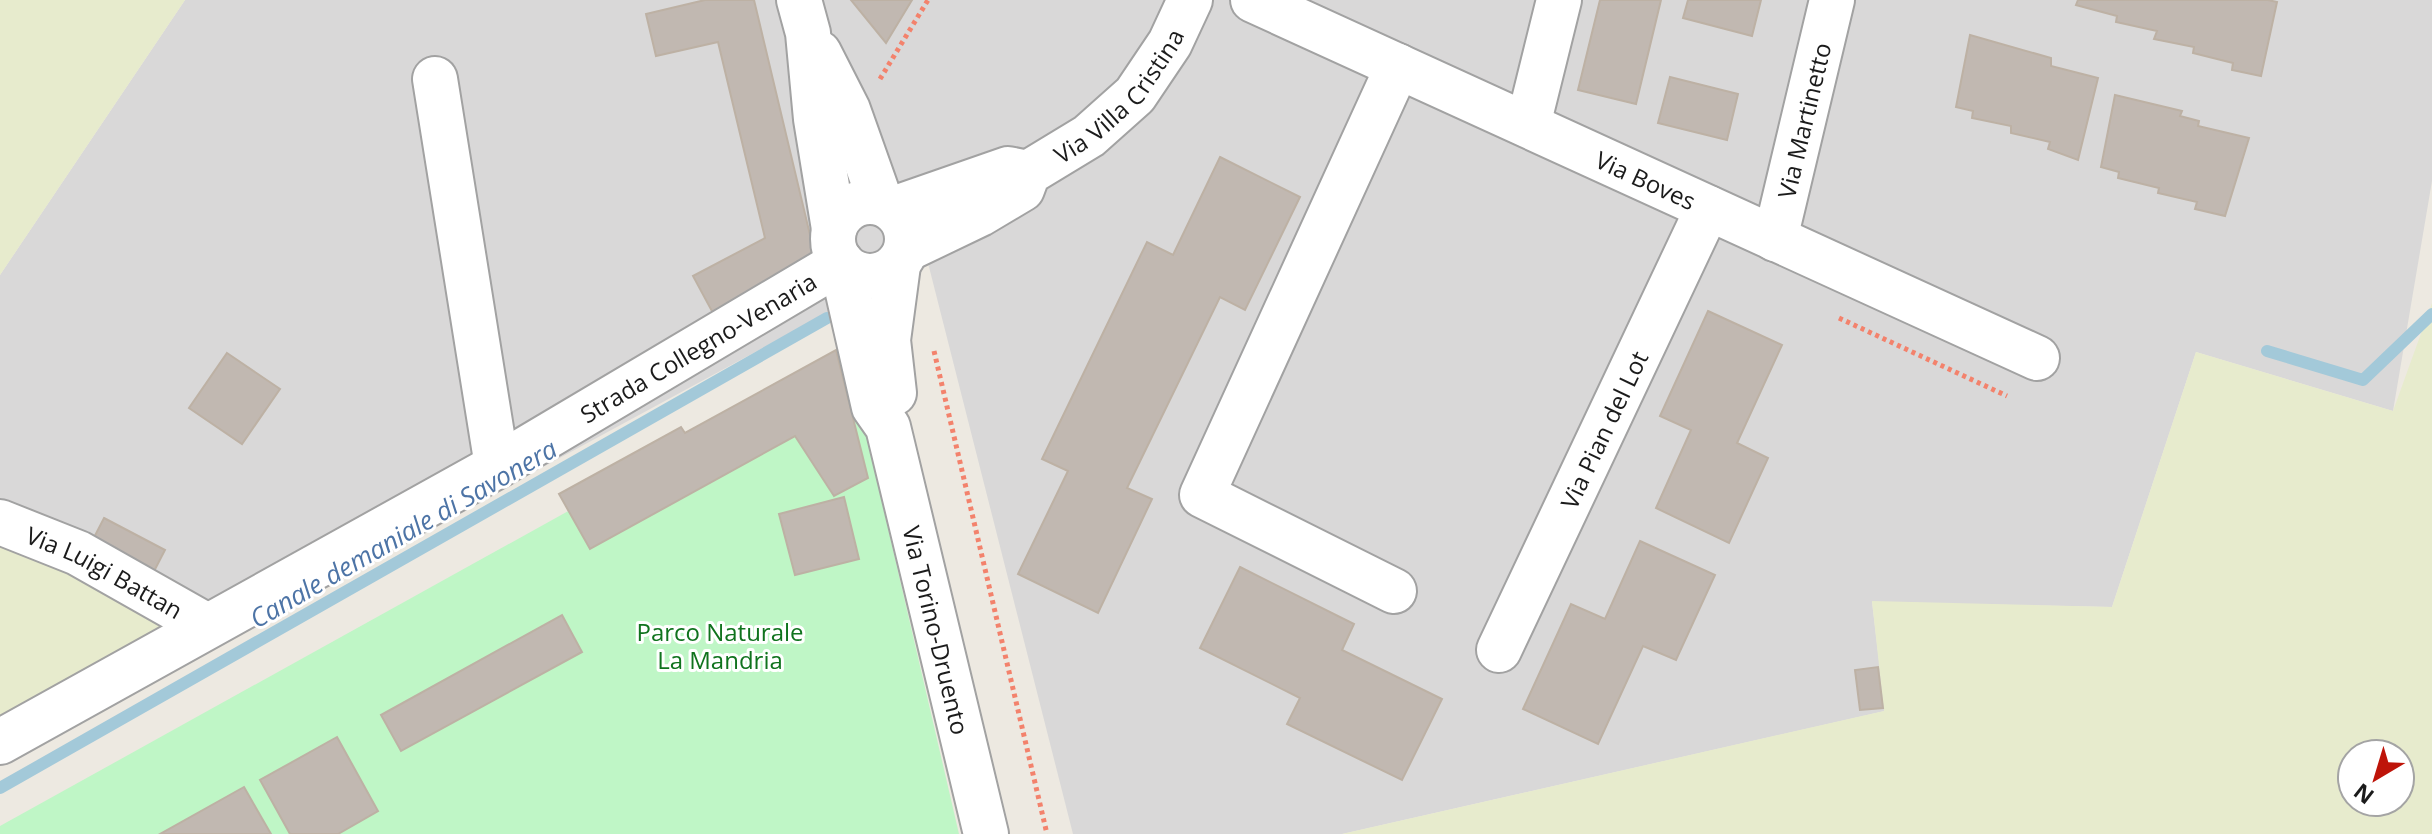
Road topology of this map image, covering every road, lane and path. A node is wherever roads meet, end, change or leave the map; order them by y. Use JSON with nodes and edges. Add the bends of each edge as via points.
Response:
{"nodes":[{"id":1,"x":928,"y":0,"type":"edge"},
{"id":2,"x":1190,"y":0,"type":"edge"},
{"id":3,"x":1253,"y":0,"type":"edge"},
{"id":4,"x":1559,"y":0,"type":"edge"},
{"id":5,"x":1832,"y":0,"type":"edge"},
{"id":6,"x":804,"y":17,"type":"edge"},
{"id":7,"x":1398,"y":66,"type":"junction"},
{"id":8,"x":435,"y":79,"type":"dead end"},
{"id":9,"x":848,"y":110,"type":"junction"},
{"id":10,"x":1528,"y":125,"type":"junction"},
{"id":11,"x":1708,"y":208,"type":"junction"},
{"id":12,"x":895,"y":231,"type":"junction"},
{"id":13,"x":1775,"y":239,"type":"junction"},
{"id":14,"x":838,"y":246,"type":"junction"},
{"id":15,"x":1829,"y":313,"type":"dead end"},
{"id":16,"x":931,"y":338,"type":"dead end"},
{"id":17,"x":2037,"y":358,"type":"dead end"},
{"id":18,"x":2007,"y":396,"type":"dead end"},
{"id":19,"x":888,"y":427,"type":"junction"},
{"id":20,"x":484,"y":473,"type":"junction"},
{"id":21,"x":0,"y":522,"type":"edge"},
{"id":22,"x":1394,"y":591,"type":"dead end"},
{"id":23,"x":207,"y":626,"type":"junction"},
{"id":24,"x":1499,"y":650,"type":"dead end"},
{"id":25,"x":0,"y":742,"type":"edge"},
{"id":26,"x":986,"y":834,"type":"edge"},
{"id":27,"x":1047,"y":834,"type":"edge"}],
"edges":[{"from":1,"to":9,"type":"path","via":[[864,106]]},
{"from":2,"to":12,"type":"street","name":"Via Villa Cristina","via":[[1170,43],[1135,95],[1089,136],[1028,173],[1008,169]]},
{"from":3,"to":7,"type":"street","name":"Via Boves"},
{"from":4,"to":10,"type":"street"},
{"from":5,"to":13,"type":"street","name":"Via Martinetto"},
{"from":6,"to":9,"type":"street","name":"Via Torino-Druento"},
{"from":6,"to":14,"type":"street","name":"Via Torino-Druento"},
{"from":7,"to":10,"type":"street","name":"Via Boves"},
{"from":7,"to":22,"type":"street","via":[[1202,495]]},
{"from":8,"to":20,"type":"street"},
{"from":9,"to":12,"type":"street","name":"Via Torino-Druento"},
{"from":10,"to":11,"type":"street","name":"Via Boves"},
{"from":11,"to":13,"type":"street","name":"Via Boves"},
{"from":11,"to":24,"type":"street","name":"Via Pian del Lot"},
{"from":12,"to":14,"type":"street","via":[[858,203],[839,218]]},
{"from":12,"to":14,"type":"street","via":[[888,272],[875,277],[851,271]]},
{"from":12,"to":19,"type":"street","name":"Via Torino-Druento","via":[[888,340],[895,403]]},
{"from":13,"to":17,"type":"street","name":"Via Boves"},
{"from":14,"to":19,"type":"street","name":"Via Torino-Druento","via":[[874,407]]},
{"from":14,"to":20,"type":"street","name":"Strada Collegno-Venaria"},
{"from":15,"to":18,"type":"path"},
{"from":16,"to":27,"type":"path"},
{"from":19,"to":26,"type":"street","name":"Via Torino-Druento"},
{"from":20,"to":23,"type":"street","name":"Strada Collegno-Venaria"},
{"from":21,"to":23,"type":"street","name":"Via Luigi Battan","via":[[78,553]]},
{"from":23,"to":25,"type":"street","name":"Strada Collegno-Venaria"}]}
